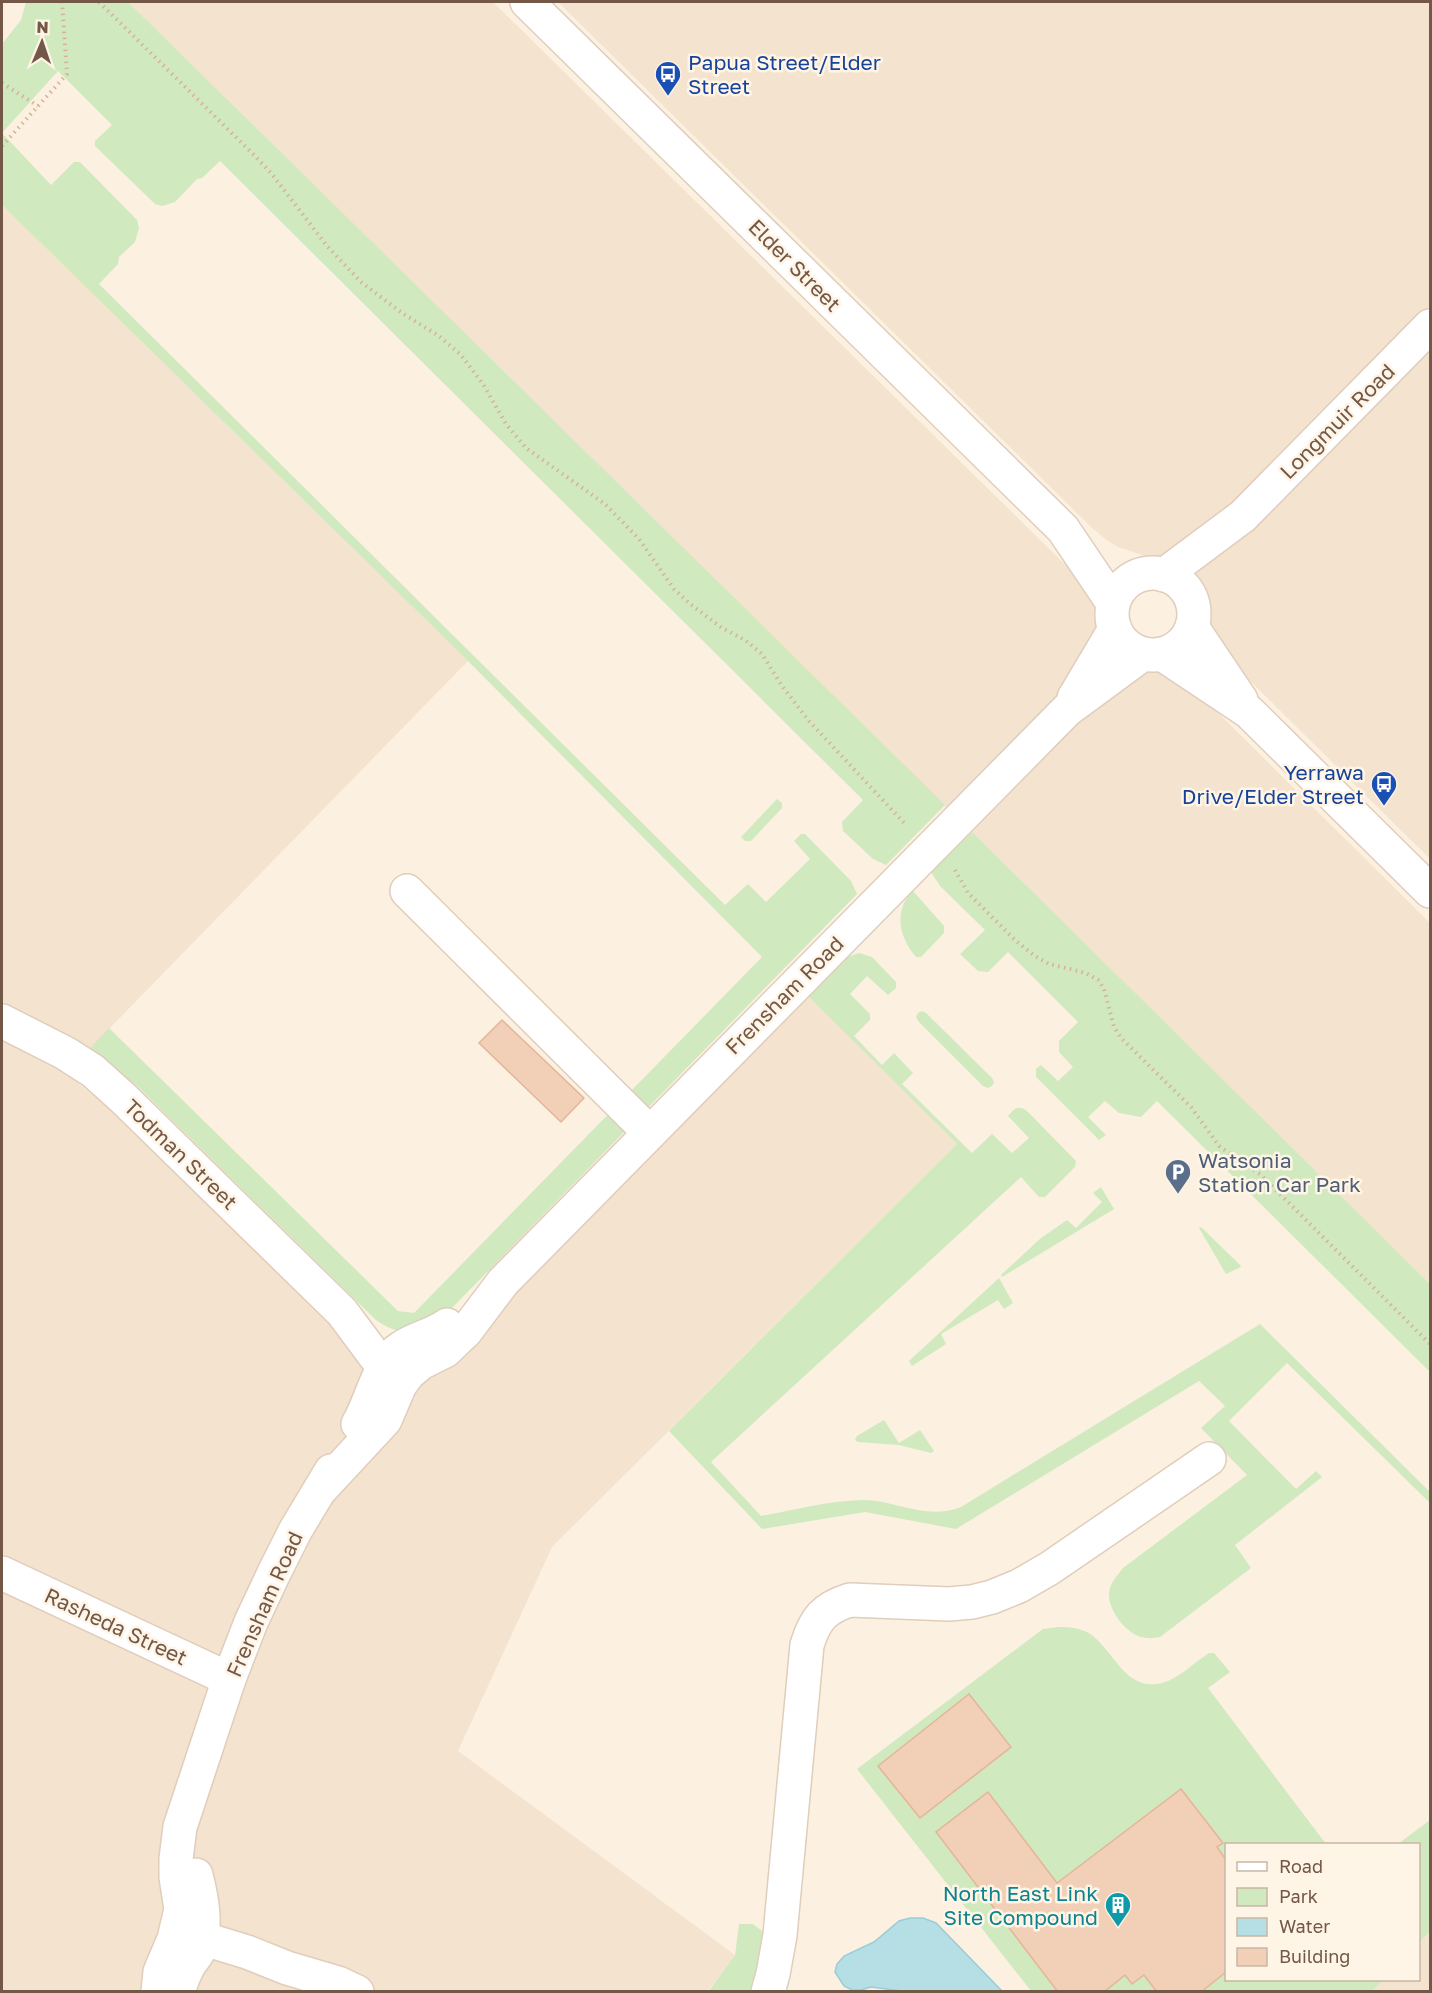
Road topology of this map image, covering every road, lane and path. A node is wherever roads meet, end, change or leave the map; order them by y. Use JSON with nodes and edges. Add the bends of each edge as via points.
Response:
{"nodes":[{"id":1,"x":62,"y":2,"type":"edge"},
{"id":2,"x":99,"y":2,"type":"edge"},
{"id":3,"x":526,"y":2,"type":"edge"},
{"id":4,"x":2,"y":83,"type":"edge"},
{"id":5,"x":38,"y":106,"type":"junction"},
{"id":6,"x":2,"y":146,"type":"edge"},
{"id":7,"x":1431,"y":326,"type":"edge"},
{"id":8,"x":1243,"y":516,"type":"junction"},
{"id":9,"x":1064,"y":529,"type":"junction"},
{"id":10,"x":1151,"y":575,"type":"junction"},
{"id":11,"x":1192,"y":613,"type":"junction"},
{"id":12,"x":1114,"y":616,"type":"junction"},
{"id":13,"x":1153,"y":654,"type":"junction"},
{"id":14,"x":1066,"y":710,"type":"junction"},
{"id":15,"x":1249,"y":712,"type":"junction"},
{"id":16,"x":931,"y":846,"type":"junction"},
{"id":17,"x":407,"y":891,"type":"dead end"},
{"id":18,"x":1431,"y":891,"type":"edge"},
{"id":19,"x":2,"y":1021,"type":"edge"},
{"id":20,"x":649,"y":1132,"type":"junction"},
{"id":21,"x":1431,"y":1344,"type":"edge"},
{"id":22,"x":397,"y":1363,"type":"junction"},
{"id":23,"x":1209,"y":1459,"type":"dead end"},
{"id":24,"x":2,"y":1573,"type":"edge"},
{"id":25,"x":230,"y":1679,"type":"junction"},
{"id":26,"x":195,"y":1927,"type":"junction"},
{"id":27,"x":347,"y":1987,"type":"edge"},
{"id":28,"x":158,"y":1992,"type":"edge"},
{"id":29,"x":178,"y":1992,"type":"edge"},
{"id":30,"x":768,"y":1992,"type":"edge"}],
"edges":[{"from":1,"to":5,"type":"path","via":[[67,74]]},
{"from":2,"to":16,"type":"path","via":[[271,173],[327,246],[361,282],[461,355],[526,448],[605,504],[639,539],[674,589],[762,654],[809,721],[904,824]]},
{"from":3,"to":9,"type":"street","name":"Elder Street"},
{"from":4,"to":5,"type":"path"},
{"from":5,"to":6,"type":"path"},
{"from":7,"to":8,"type":"street","name":"Longmuir Road"},
{"from":8,"to":10,"type":"street","name":"Longmuir Road"},
{"from":8,"to":11,"type":"street","name":"Longmuir Road"},
{"from":9,"to":10,"type":"street","name":"Elder Street"},
{"from":9,"to":12,"type":"street","name":"Elder Street"},
{"from":10,"to":11,"type":"street","via":[[1175,579],[1185,588]]},
{"from":10,"to":12,"type":"street","via":[[1127,582],[1118,592]]},
{"from":11,"to":13,"type":"street","via":[[1186,639],[1175,648]]},
{"from":11,"to":15,"type":"street"},
{"from":12,"to":13,"type":"street","via":[[1122,640],[1132,649]]},
{"from":12,"to":14,"type":"street","name":"Frensham Road"},
{"from":13,"to":14,"type":"street","name":"Frensham Road"},
{"from":13,"to":15,"type":"street"},
{"from":14,"to":16,"type":"street","name":"Frensham Road"},
{"from":15,"to":18,"type":"street"},
{"from":16,"to":20,"type":"street","name":"Frensham Road"},
{"from":16,"to":21,"type":"path","via":[[954,869],[968,893],[1016,941],[1049,964],[1098,980],[1121,1038],[1191,1107],[1219,1146],[1261,1175]]},
{"from":17,"to":20,"type":"street"},
{"from":19,"to":22,"type":"street","name":"Todman Street","via":[[93,1071]]},
{"from":20,"to":22,"type":"street","name":"Frensham Road","via":[[503,1282],[446,1351],[421,1363]]},
{"from":22,"to":25,"type":"street","name":"Frensham Road","via":[[400,1385],[385,1420],[320,1491],[295,1531],[251,1622]]},
{"from":23,"to":30,"type":"street","via":[[1019,1586],[972,1602],[949,1604],[850,1600],[821,1615],[807,1645],[780,1935]]},
{"from":24,"to":25,"type":"street","name":"Rasheda Street"},
{"from":25,"to":26,"type":"street","name":"Frensham Road","via":[[180,1827],[176,1877],[182,1909]]},
{"from":26,"to":27,"type":"street","via":[[226,1922],[260,1935]]},
{"from":26,"to":28,"type":"street","name":"Frensham Road","via":[[160,1972]]},
{"from":26,"to":29,"type":"street","name":"Frensham Road","via":[[199,1951]]}]}
